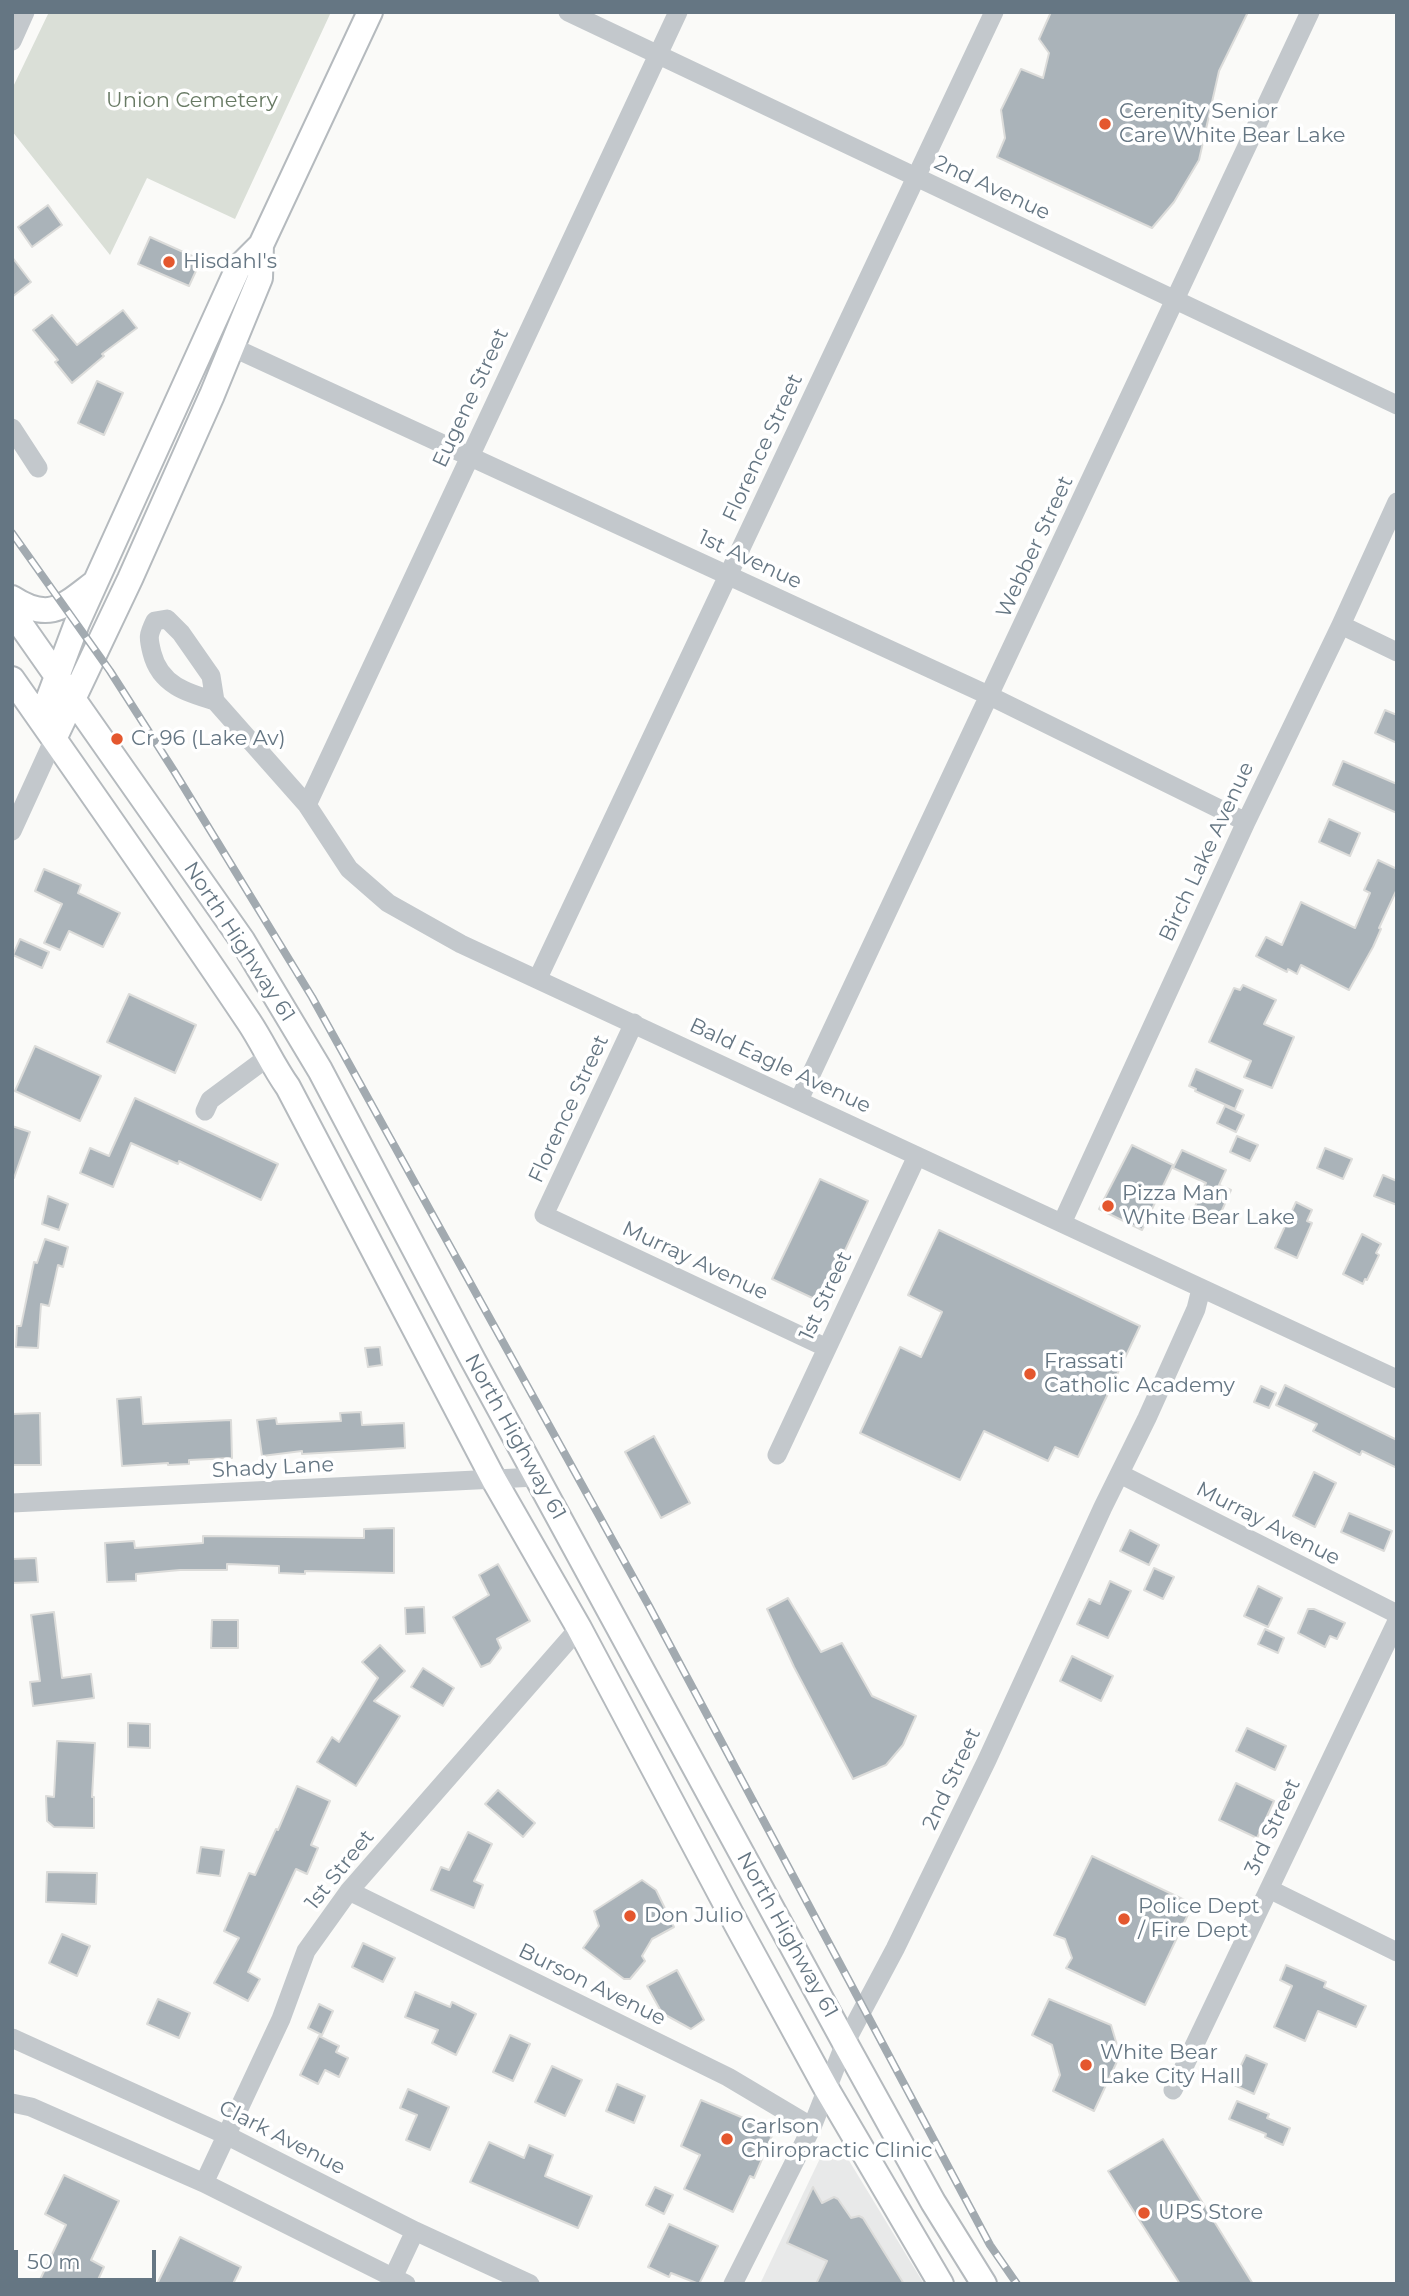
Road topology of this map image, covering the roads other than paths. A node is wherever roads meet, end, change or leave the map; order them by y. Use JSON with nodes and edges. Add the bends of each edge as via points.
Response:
{"nodes":[{"id":1,"x":25,"y":12,"type":"edge"},
{"id":2,"x":370,"y":12,"type":"edge"},
{"id":3,"x":568,"y":12,"type":"edge"},
{"id":4,"x":678,"y":12,"type":"edge"},
{"id":5,"x":993,"y":12,"type":"edge"},
{"id":6,"x":1310,"y":12,"type":"edge"},
{"id":7,"x":12,"y":41,"type":"edge"},
{"id":8,"x":658,"y":55,"type":"junction"},
{"id":9,"x":916,"y":177,"type":"junction"},
{"id":10,"x":261,"y":244,"type":"junction"},
{"id":11,"x":1176,"y":298,"type":"junction"},
{"id":12,"x":232,"y":346,"type":"junction"},
{"id":13,"x":1397,"y":405,"type":"edge"},
{"id":14,"x":12,"y":428,"type":"edge"},
{"id":15,"x":469,"y":454,"type":"junction"},
{"id":16,"x":38,"y":468,"type":"dead end"},
{"id":17,"x":1397,"y":502,"type":"edge"},
{"id":18,"x":99,"y":574,"type":"junction"},
{"id":19,"x":728,"y":575,"type":"junction"},
{"id":20,"x":12,"y":598,"type":"edge"},
{"id":21,"x":12,"y":612,"type":"edge"},
{"id":22,"x":1340,"y":625,"type":"junction"},
{"id":23,"x":1397,"y":652,"type":"edge"},
{"id":24,"x":56,"y":675,"type":"junction"},
{"id":25,"x":12,"y":678,"type":"edge"},
{"id":26,"x":990,"y":696,"type":"junction"},
{"id":27,"x":73,"y":698,"type":"junction"},
{"id":28,"x":215,"y":701,"type":"dead end"},
{"id":29,"x":48,"y":729,"type":"junction"},
{"id":30,"x":307,"y":805,"type":"junction"},
{"id":31,"x":1246,"y":822,"type":"junction"},
{"id":32,"x":12,"y":831,"type":"edge"},
{"id":33,"x":538,"y":978,"type":"junction"},
{"id":34,"x":634,"y":1023,"type":"junction"},
{"id":35,"x":268,"y":1057,"type":"junction"},
{"id":36,"x":799,"y":1100,"type":"junction"},
{"id":37,"x":205,"y":1111,"type":"dead end"},
{"id":38,"x":917,"y":1156,"type":"junction"},
{"id":39,"x":544,"y":1214,"type":"joint"},
{"id":40,"x":1062,"y":1223,"type":"junction"},
{"id":41,"x":1201,"y":1289,"type":"junction"},
{"id":42,"x":827,"y":1348,"type":"junction"},
{"id":43,"x":1397,"y":1378,"type":"edge"},
{"id":44,"x":777,"y":1455,"type":"dead end"},
{"id":45,"x":1120,"y":1474,"type":"junction"},
{"id":46,"x":536,"y":1477,"type":"junction"},
{"id":47,"x":494,"y":1480,"type":"junction"},
{"id":48,"x":12,"y":1503,"type":"edge"},
{"id":49,"x":1397,"y":1615,"type":"edge"},
{"id":50,"x":1397,"y":1621,"type":"edge"},
{"id":51,"x":579,"y":1628,"type":"junction"},
{"id":52,"x":1269,"y":1889,"type":"junction"},
{"id":53,"x":349,"y":1891,"type":"junction"},
{"id":54,"x":1397,"y":1952,"type":"edge"},
{"id":55,"x":12,"y":2038,"type":"edge"},
{"id":56,"x":845,"y":2043,"type":"junction"},
{"id":57,"x":826,"y":2088,"type":"junction"},
{"id":58,"x":1173,"y":2090,"type":"dead end"},
{"id":59,"x":12,"y":2103,"type":"edge"},
{"id":60,"x":811,"y":2127,"type":"junction"},
{"id":61,"x":226,"y":2135,"type":"junction"},
{"id":62,"x":204,"y":2183,"type":"junction"},
{"id":63,"x":415,"y":2231,"type":"junction"},
{"id":64,"x":396,"y":2282,"type":"edge"},
{"id":65,"x":530,"y":2284,"type":"edge"},
{"id":66,"x":733,"y":2284,"type":"edge"},
{"id":67,"x":941,"y":2284,"type":"edge"},
{"id":68,"x":985,"y":2284,"type":"edge"}],
"edges":[{"from":1,"to":7,"type":"street"},
{"from":2,"to":10,"type":"main road"},
{"from":3,"to":8,"type":"street","name":"2nd Avenue"},
{"from":4,"to":8,"type":"street","name":"Eugene Street"},
{"from":5,"to":9,"type":"street","name":"Florence Street"},
{"from":6,"to":11,"type":"street","name":"Webber Street"},
{"from":8,"to":9,"type":"street","name":"2nd Avenue"},
{"from":8,"to":15,"type":"street","name":"Eugene Street"},
{"from":9,"to":11,"type":"street","name":"2nd Avenue"},
{"from":9,"to":19,"type":"street","name":"Florence Street"},
{"from":10,"to":12,"type":"main road","via":[[260,278]]},
{"from":10,"to":18,"type":"main road","via":[[238,268]]},
{"from":11,"to":13,"type":"street","name":"2nd Avenue"},
{"from":11,"to":26,"type":"street","name":"Webber Street"},
{"from":12,"to":15,"type":"street","name":"1st Avenue"},
{"from":12,"to":27,"type":"main road"},
{"from":14,"to":16,"type":"street"},
{"from":15,"to":19,"type":"street","name":"1st Avenue"},
{"from":15,"to":30,"type":"street","name":"Eugene Street"},
{"from":17,"to":22,"type":"street","name":"Birch Lake Avenue"},
{"from":18,"to":20,"type":"main road","via":[[68,603],[49,611]]},
{"from":18,"to":24,"type":"main road"},
{"from":19,"to":26,"type":"street","name":"1st Avenue"},
{"from":19,"to":33,"type":"street","name":"Florence Street"},
{"from":21,"to":24,"type":"main road","name":"North Highway 61"},
{"from":22,"to":23,"type":"street"},
{"from":22,"to":31,"type":"street","name":"Birch Lake Avenue"},
{"from":24,"to":27,"type":"main road","name":"North Highway 61"},
{"from":24,"to":29,"type":"main road"},
{"from":25,"to":29,"type":"main road","name":"North Highway 61"},
{"from":26,"to":31,"type":"street","name":"1st Avenue"},
{"from":26,"to":36,"type":"street","name":"Webber Street"},
{"from":27,"to":29,"type":"main road"},
{"from":27,"to":46,"type":"main road","name":"North Highway 61","via":[[280,1002],[365,1152]]},
{"from":28,"to":30,"type":"street","name":"Bald Eagle Avenue"},
{"from":29,"to":32,"type":"street"},
{"from":29,"to":35,"type":"main road","name":"North Highway 61","via":[[141,860]]},
{"from":30,"to":33,"type":"street","name":"Bald Eagle Avenue","via":[[349,869],[388,903],[461,944]]},
{"from":31,"to":40,"type":"street","name":"Birch Lake Avenue"},
{"from":33,"to":34,"type":"street","name":"Bald Eagle Avenue"},
{"from":34,"to":36,"type":"street","name":"Bald Eagle Avenue"},
{"from":34,"to":39,"type":"street","name":"Florence Street"},
{"from":35,"to":37,"type":"street","via":[[210,1100]]},
{"from":35,"to":47,"type":"main road","name":"North Highway 61","via":[[288,1087]]},
{"from":36,"to":38,"type":"street","name":"Bald Eagle Avenue"},
{"from":38,"to":40,"type":"street","name":"Bald Eagle Avenue"},
{"from":38,"to":42,"type":"street","name":"1st Street"},
{"from":39,"to":42,"type":"street","name":"Murray Avenue"},
{"from":40,"to":41,"type":"street","name":"Bald Eagle Avenue"},
{"from":41,"to":43,"type":"street","name":"Bald Eagle Avenue"},
{"from":41,"to":45,"type":"street","name":"2nd Street"},
{"from":42,"to":44,"type":"street","name":"1st Street"},
{"from":45,"to":49,"type":"street","name":"Murray Avenue"},
{"from":45,"to":56,"type":"street","name":"2nd Street","via":[[987,1760]]},
{"from":46,"to":47,"type":"street","name":"Shady Lane"},
{"from":46,"to":56,"type":"main road","name":"North Highway 61"},
{"from":47,"to":48,"type":"street","name":"Shady Lane"},
{"from":47,"to":51,"type":"main road","name":"North Highway 61"},
{"from":50,"to":52,"type":"street","name":"3rd Street"},
{"from":51,"to":53,"type":"street","name":"1st Street"},
{"from":51,"to":57,"type":"main road","name":"North Highway 61"},
{"from":52,"to":54,"type":"street"},
{"from":52,"to":58,"type":"street","name":"3rd Street"},
{"from":53,"to":60,"type":"street","name":"Burson Avenue","via":[[728,2077]]},
{"from":53,"to":61,"type":"street","name":"1st Street","via":[[306,1951],[281,2019]]},
{"from":55,"to":61,"type":"street","name":"Clark Avenue"},
{"from":56,"to":57,"type":"street","name":"2nd Street"},
{"from":56,"to":68,"type":"main road","name":"North Highway 61","via":[[933,2202]]},
{"from":57,"to":60,"type":"street","name":"2nd Street"},
{"from":57,"to":67,"type":"main road","name":"North Highway 61"},
{"from":59,"to":62,"type":"street","via":[[31,2107]]},
{"from":60,"to":66,"type":"street","name":"2nd Street"},
{"from":61,"to":62,"type":"street","name":"1st Street"},
{"from":61,"to":63,"type":"street","name":"Clark Avenue"},
{"from":62,"to":64,"type":"street"},
{"from":63,"to":64,"type":"street"},
{"from":63,"to":65,"type":"street","name":"Clark Avenue"}]}
